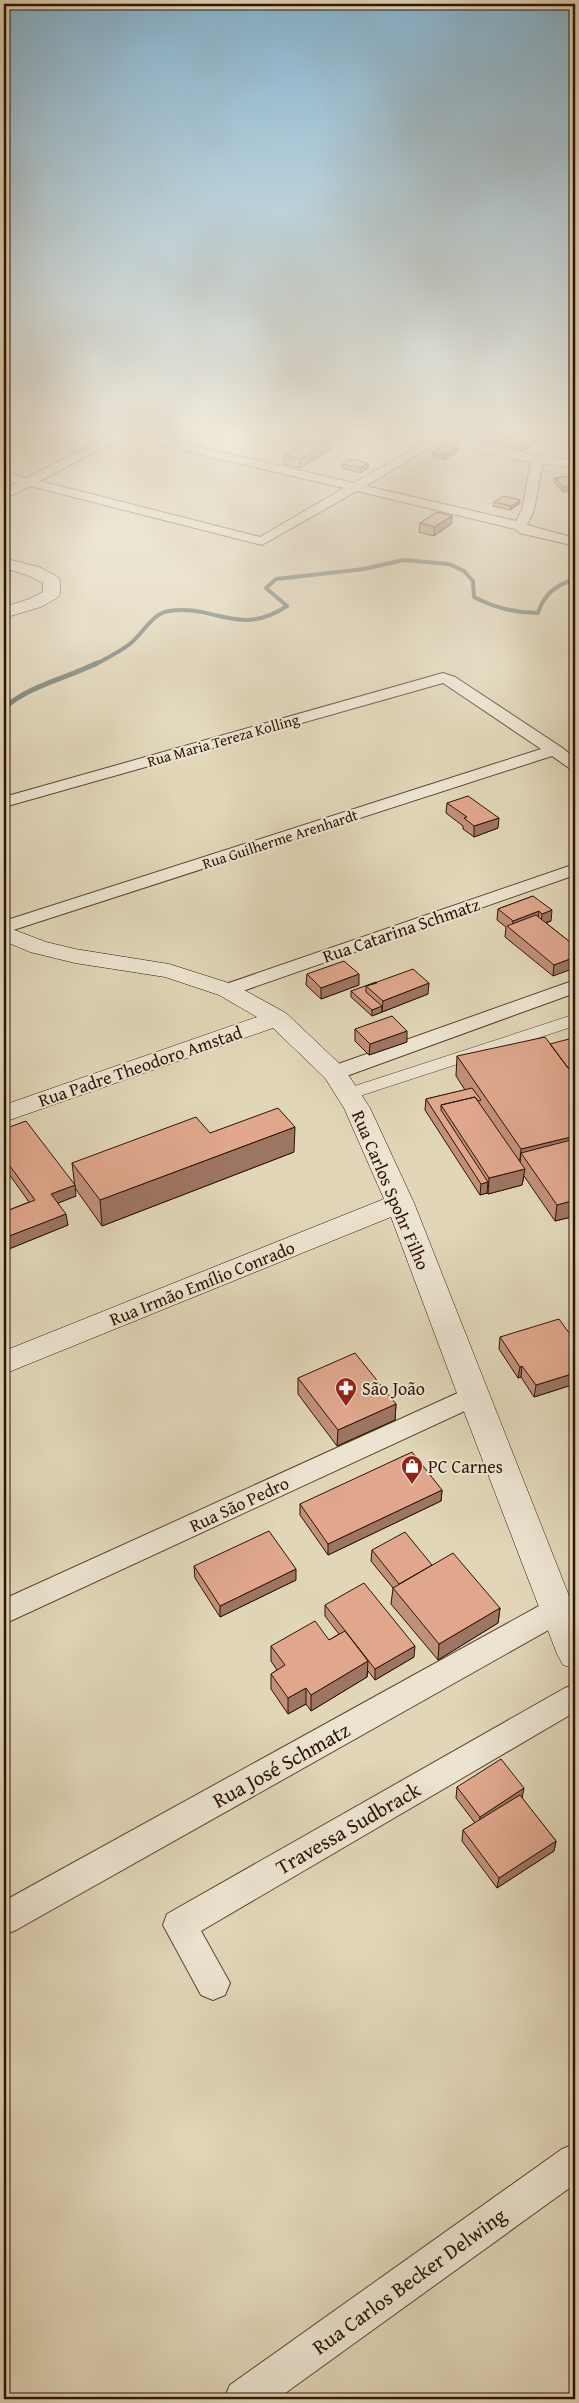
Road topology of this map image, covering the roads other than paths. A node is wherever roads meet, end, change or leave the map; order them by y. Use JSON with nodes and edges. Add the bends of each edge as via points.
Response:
{"nodes":[{"id":1,"x":4,"y":563,"type":"edge"},
{"id":2,"x":4,"y":613,"type":"edge"},
{"id":3,"x":555,"y":750,"type":"junction"},
{"id":4,"x":575,"y":765,"type":"edge"},
{"id":5,"x":4,"y":802,"type":"edge"},
{"id":6,"x":575,"y":870,"type":"edge"},
{"id":7,"x":4,"y":927,"type":"edge"},
{"id":8,"x":4,"y":934,"type":"edge"},
{"id":9,"x":575,"y":986,"type":"edge"},
{"id":10,"x":227,"y":990,"type":"junction"},
{"id":11,"x":277,"y":1018,"type":"junction"},
{"id":12,"x":575,"y":1020,"type":"edge"},
{"id":13,"x":341,"y":1083,"type":"junction"},
{"id":14,"x":4,"y":1114,"type":"edge"},
{"id":15,"x":400,"y":1203,"type":"junction"},
{"id":16,"x":4,"y":1364,"type":"edge"},
{"id":17,"x":473,"y":1396,"type":"junction"},
{"id":18,"x":558,"y":1610,"type":"junction"},
{"id":19,"x":4,"y":1612,"type":"edge"},
{"id":20,"x":575,"y":1654,"type":"edge"},
{"id":21,"x":575,"y":1697,"type":"edge"},
{"id":22,"x":4,"y":1919,"type":"edge"},
{"id":23,"x":213,"y":1983,"type":"dead end"},
{"id":24,"x":575,"y":2162,"type":"edge"},
{"id":25,"x":244,"y":2399,"type":"edge"}],
"edges":[{"from":1,"to":2,"type":"main road","via":[[52,581],[51,594],[36,604]]},
{"from":3,"to":4,"type":"street"},
{"from":3,"to":5,"type":"street","name":"Rua Maria Tereza Kolling","via":[[443,678]]},
{"from":3,"to":7,"type":"street","name":"Rua Guilherme Arenhardt"},
{"from":6,"to":10,"type":"street","name":"Rua Catarina Schmatz"},
{"from":8,"to":10,"type":"main road","name":"Rua Carlos Spohr Filho","via":[[38,947],[169,971]]},
{"from":9,"to":13,"type":"street"},
{"from":10,"to":11,"type":"main road","name":"Rua Carlos Spohr Filho"},
{"from":11,"to":13,"type":"main road","name":"Rua Carlos Spohr Filho"},
{"from":11,"to":14,"type":"main road","name":"Rua Padre Theodoro Amstad"},
{"from":12,"to":13,"type":"lane"},
{"from":13,"to":15,"type":"main road","name":"Rua Carlos Spohr Filho","via":[[357,1108]]},
{"from":15,"to":16,"type":"main road","name":"Rua Irmão Emílio Conrado"},
{"from":15,"to":17,"type":"main road","name":"Rua Carlos Spohr Filho"},
{"from":17,"to":18,"type":"main road","name":"Rua Carlos Spohr Filho"},
{"from":17,"to":19,"type":"street","name":"Rua São Pedro"},
{"from":18,"to":20,"type":"main road","name":"Rua Carlos Spohr Filho"},
{"from":18,"to":22,"type":"street","name":"Rua José Schmatz"},
{"from":21,"to":23,"type":"street","name":"Travessa Sudbrack","via":[[179,1924]]},
{"from":24,"to":25,"type":"street","name":"Rua Carlos Becker Delwing"}]}
